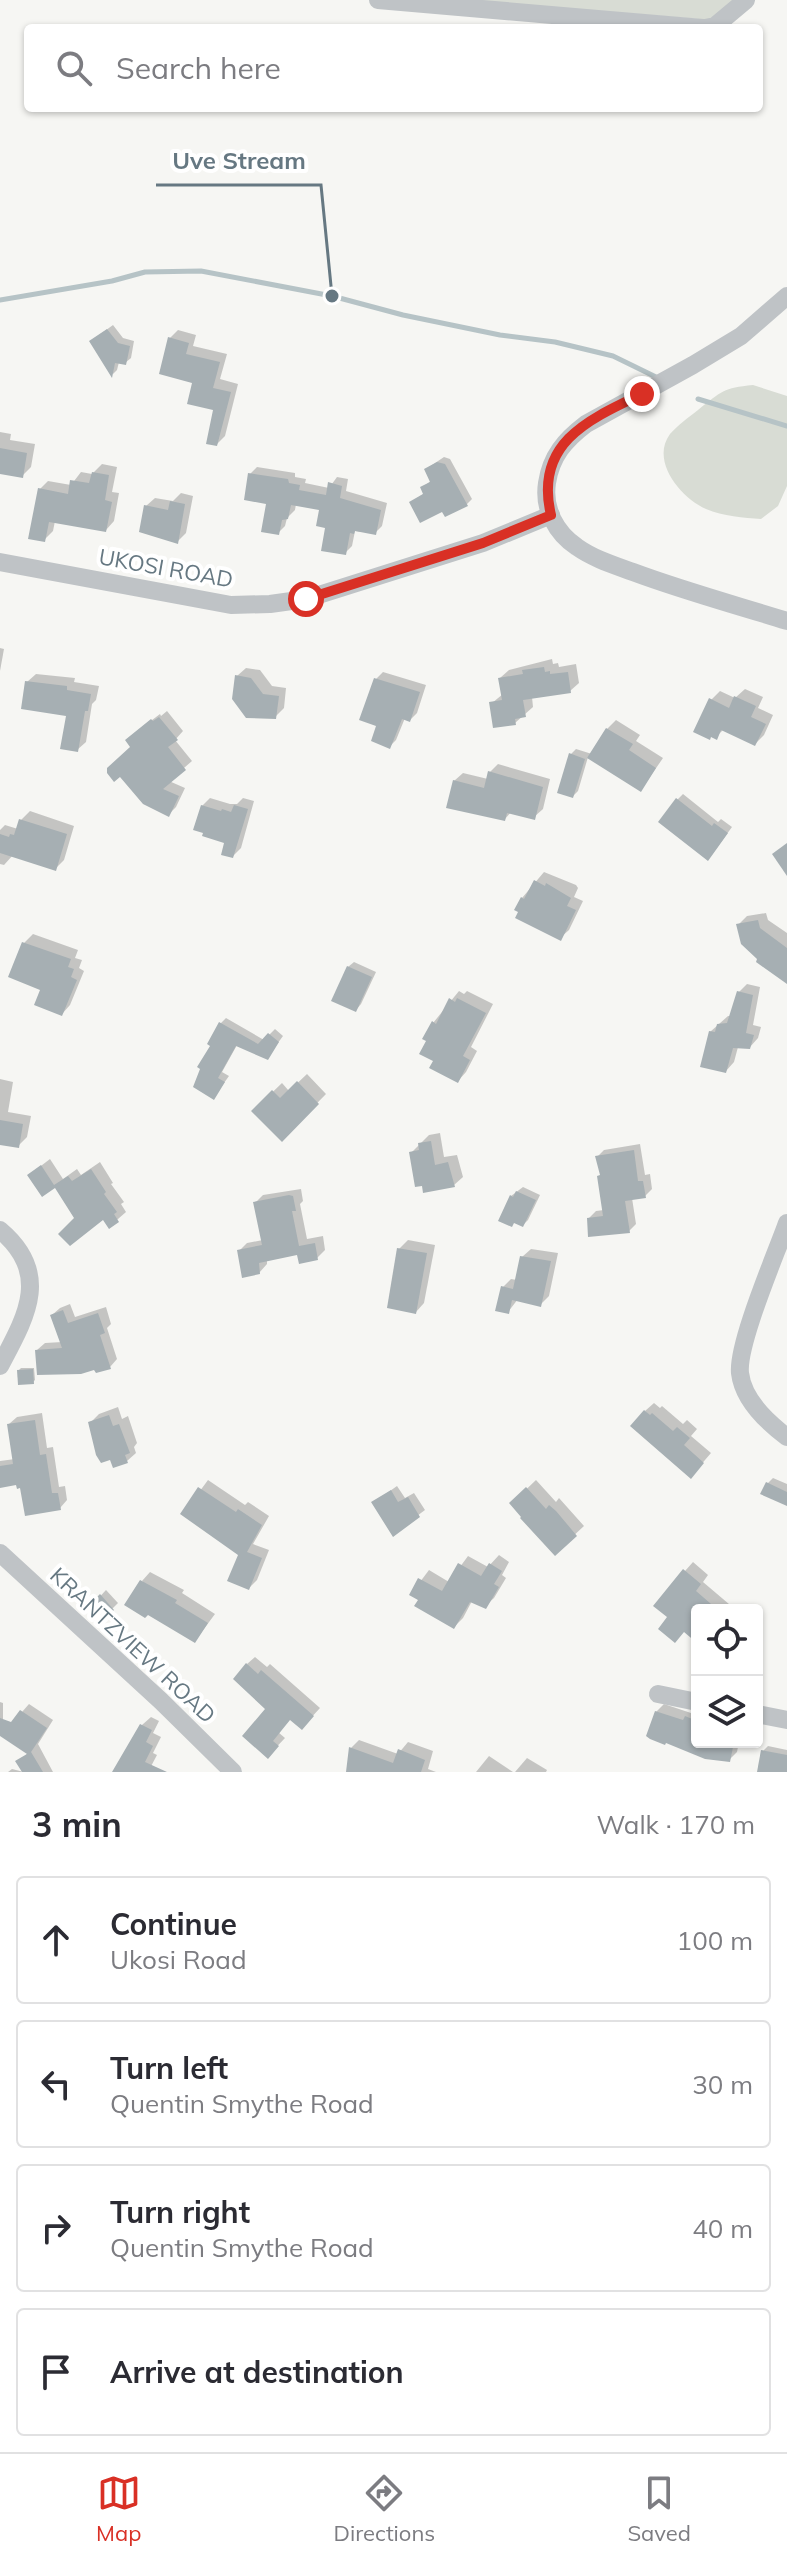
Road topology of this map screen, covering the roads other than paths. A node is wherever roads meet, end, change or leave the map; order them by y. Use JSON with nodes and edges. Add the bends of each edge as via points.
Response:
{"nodes":[{"id":1,"x":378,"y":0,"type":"edge"},
{"id":2,"x":746,"y":0,"type":"edge"},
{"id":3,"x":657,"y":24,"type":"edge"},
{"id":4,"x":717,"y":24,"type":"edge"},
{"id":5,"x":787,"y":296,"type":"edge"},
{"id":6,"x":551,"y":515,"type":"junction"},
{"id":7,"x":0,"y":562,"type":"edge"},
{"id":8,"x":787,"y":621,"type":"edge"},
{"id":9,"x":787,"y":1223,"type":"edge"},
{"id":10,"x":0,"y":1230,"type":"edge"},
{"id":11,"x":0,"y":1366,"type":"edge"},
{"id":12,"x":787,"y":1437,"type":"edge"},
{"id":13,"x":0,"y":1553,"type":"edge"},
{"id":14,"x":658,"y":1694,"type":"dead end"},
{"id":15,"x":691,"y":1701,"type":"edge"},
{"id":16,"x":763,"y":1715,"type":"edge"},
{"id":17,"x":787,"y":1720,"type":"edge"},
{"id":18,"x":233,"y":1772,"type":"edge"}],
"edges":[{"from":1,"to":3,"type":"street"},
{"from":2,"to":4,"type":"street"},
{"from":5,"to":6,"type":"street","via":[[741,336],[570,436],[549,468]]},
{"from":6,"to":7,"type":"street","name":"UKOSI ROAD","via":[[373,579],[270,604],[231,605]]},
{"from":6,"to":8,"type":"street","via":[[575,547],[599,560]]},
{"from":9,"to":12,"type":"street","via":[[739,1369],[746,1394]]},
{"from":10,"to":11,"type":"street","via":[[29,1269],[30,1286],[24,1321]]},
{"from":13,"to":18,"type":"street","name":"KRANTZVIEW ROAD"},
{"from":14,"to":15,"type":"street"},
{"from":16,"to":17,"type":"street"}]}
